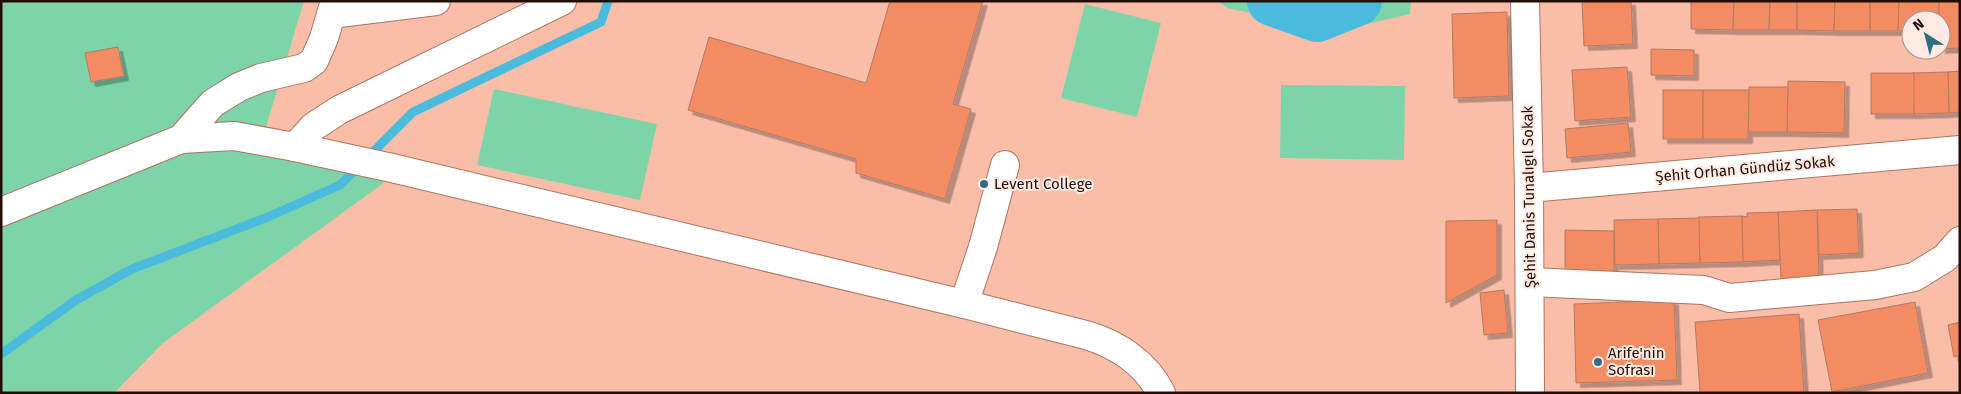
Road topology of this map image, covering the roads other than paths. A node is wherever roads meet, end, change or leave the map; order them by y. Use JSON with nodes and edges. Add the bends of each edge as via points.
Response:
{"nodes":[{"id":1,"x":436,"y":1,"type":"edge"},
{"id":2,"x":562,"y":1,"type":"edge"},
{"id":3,"x":1525,"y":1,"type":"edge"},
{"id":4,"x":333,"y":8,"type":"edge"},
{"id":5,"x":181,"y":139,"type":"junction"},
{"id":6,"x":295,"y":147,"type":"junction"},
{"id":7,"x":1960,"y":150,"type":"edge"},
{"id":8,"x":1005,"y":165,"type":"dead end"},
{"id":9,"x":1529,"y":188,"type":"junction"},
{"id":10,"x":1,"y":212,"type":"edge"},
{"id":11,"x":1960,"y":241,"type":"edge"},
{"id":12,"x":1530,"y":282,"type":"junction"},
{"id":13,"x":964,"y":304,"type":"junction"},
{"id":14,"x":1161,"y":393,"type":"edge"},
{"id":15,"x":1530,"y":393,"type":"edge"}],
"edges":[{"from":1,"to":4,"type":"street"},
{"from":2,"to":6,"type":"street","via":[[339,110],[313,127]]},
{"from":3,"to":9,"type":"street","name":"Şehit Danis Tunalıgıl Sokak"},
{"from":4,"to":5,"type":"street","via":[[314,61],[304,68],[238,87],[213,103]]},
{"from":5,"to":6,"type":"street","via":[[234,136]]},
{"from":5,"to":10,"type":"street"},
{"from":6,"to":13,"type":"street"},
{"from":7,"to":9,"type":"street","name":"Şehit Orhan Gündüz Sokak"},
{"from":8,"to":13,"type":"street"},
{"from":9,"to":12,"type":"street","name":"Şehit Danis Tunalıgıl Sokak"},
{"from":11,"to":12,"type":"street","via":[[1945,258],[1914,276],[1875,285],[1729,298],[1704,290]]},
{"from":12,"to":15,"type":"street","name":"Şehit Danis Tunalıgıl Sokak"},
{"from":13,"to":14,"type":"street","via":[[1105,341],[1145,369]]}]}
